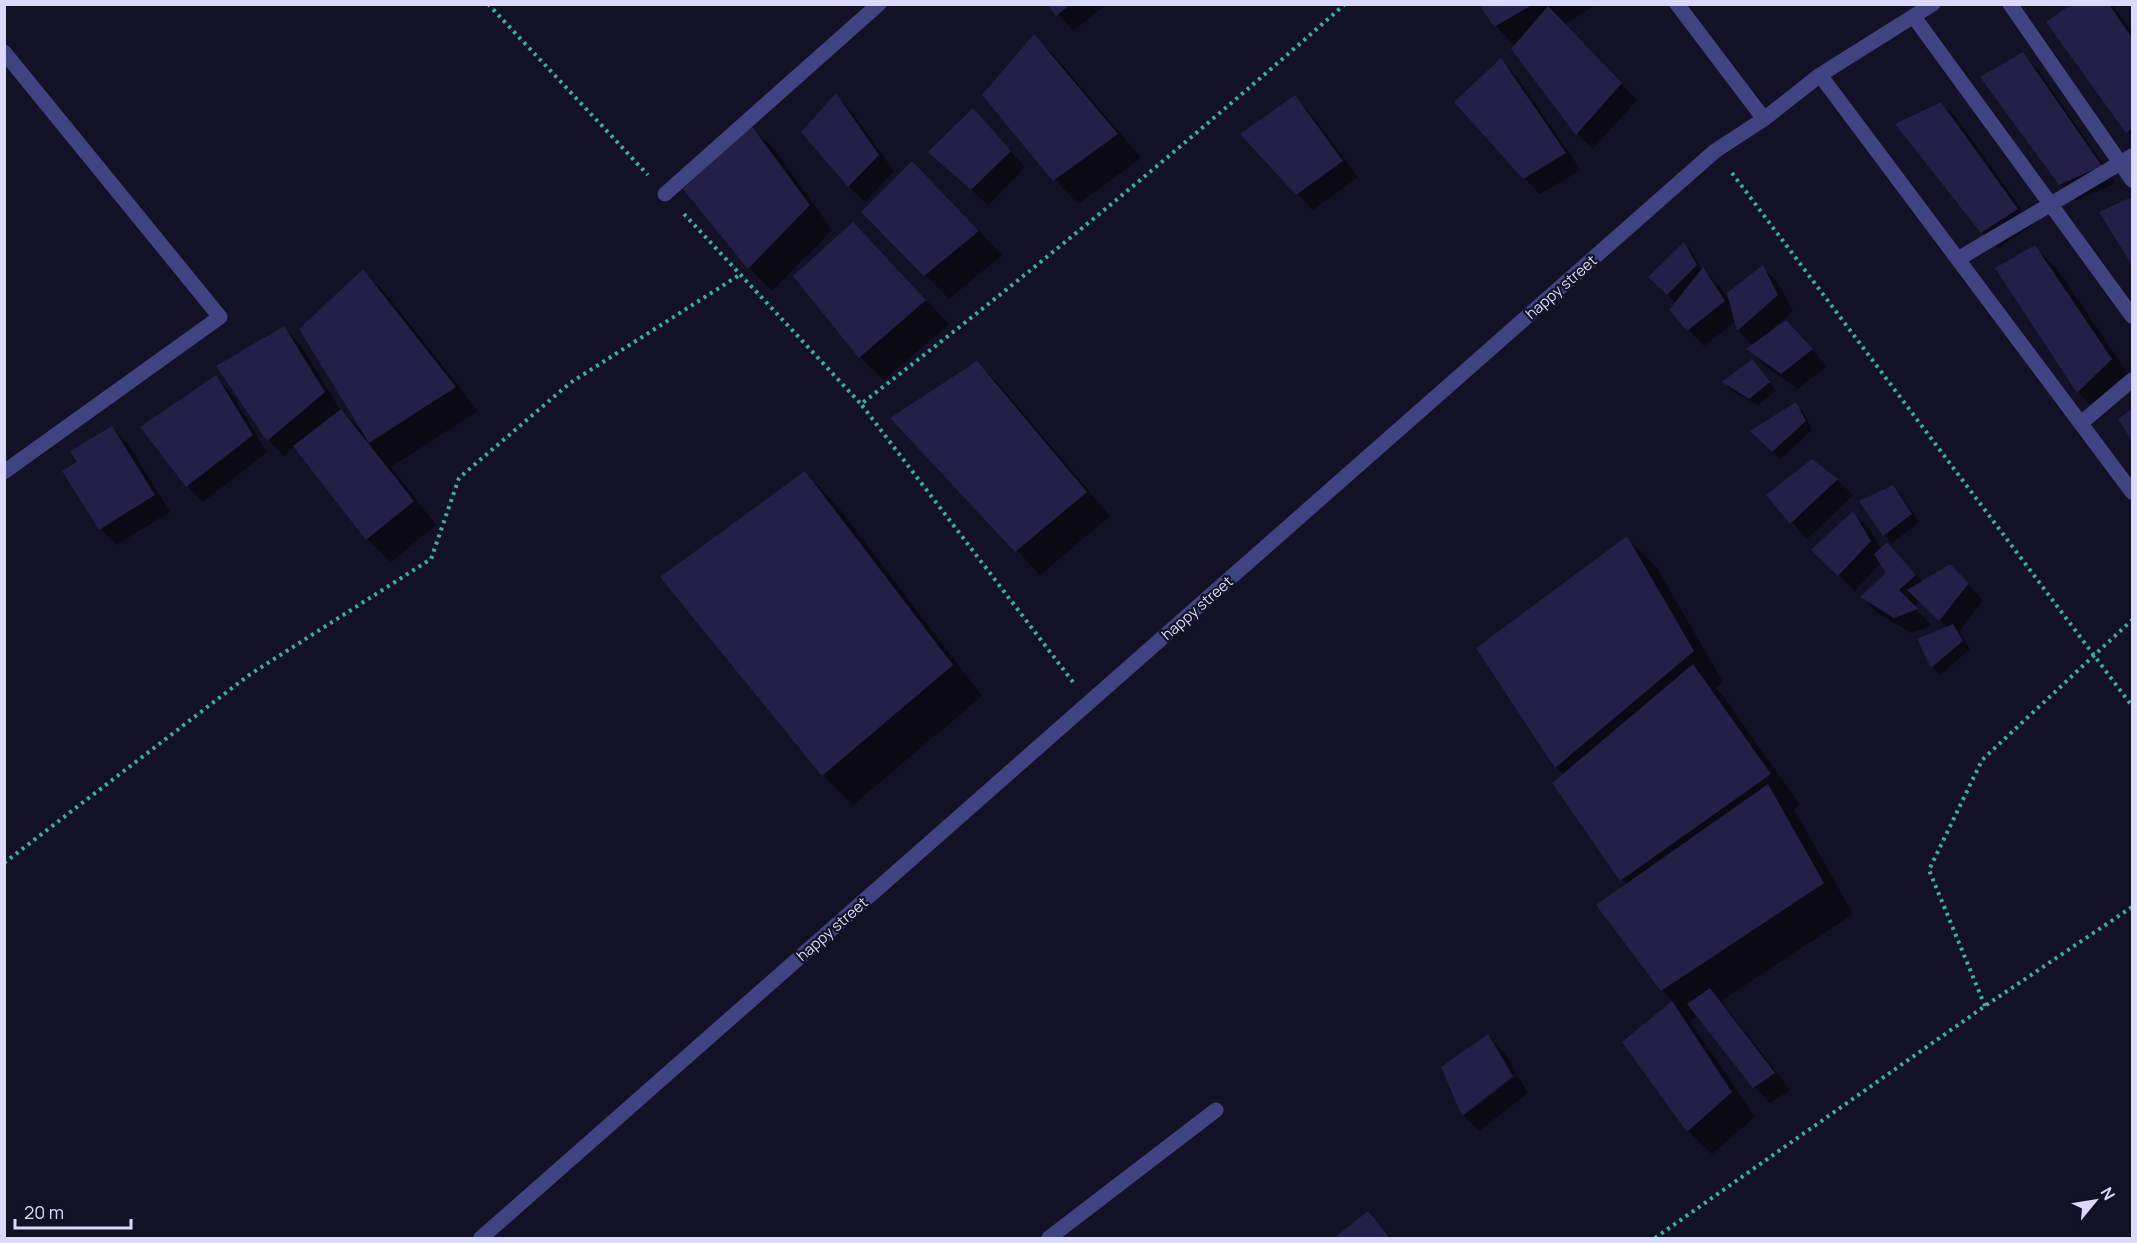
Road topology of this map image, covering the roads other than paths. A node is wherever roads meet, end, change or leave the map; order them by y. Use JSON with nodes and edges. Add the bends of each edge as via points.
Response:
{"nodes":[{"id":1,"x":879,"y":4,"type":"edge"},
{"id":2,"x":1677,"y":4,"type":"edge"},
{"id":3,"x":1932,"y":4,"type":"edge"},
{"id":4,"x":2010,"y":4,"type":"edge"},
{"id":5,"x":1914,"y":17,"type":"junction"},
{"id":6,"x":4,"y":52,"type":"edge"},
{"id":7,"x":1820,"y":75,"type":"junction"},
{"id":8,"x":1764,"y":118,"type":"junction"},
{"id":9,"x":2127,"y":160,"type":"edge"},
{"id":10,"x":2133,"y":180,"type":"edge"},
{"id":11,"x":665,"y":194,"type":"dead end"},
{"id":12,"x":2051,"y":205,"type":"junction"},
{"id":13,"x":1958,"y":259,"type":"junction"},
{"id":14,"x":2133,"y":316,"type":"edge"},
{"id":15,"x":2133,"y":380,"type":"edge"},
{"id":16,"x":2081,"y":423,"type":"junction"},
{"id":17,"x":4,"y":472,"type":"edge"},
{"id":18,"x":2133,"y":492,"type":"edge"},
{"id":19,"x":1216,"y":1110,"type":"dead end"},
{"id":20,"x":481,"y":1239,"type":"edge"},
{"id":21,"x":1049,"y":1239,"type":"edge"}],
"edges":[{"from":1,"to":11,"type":"street"},
{"from":2,"to":8,"type":"street"},
{"from":3,"to":5,"type":"street","name":"happy street"},
{"from":4,"to":9,"type":"street"},
{"from":5,"to":7,"type":"street","name":"happy street"},
{"from":5,"to":12,"type":"street"},
{"from":6,"to":17,"type":"street","via":[[220,317]]},
{"from":7,"to":8,"type":"street","name":"happy street"},
{"from":7,"to":13,"type":"street"},
{"from":8,"to":20,"type":"street","name":"happy street","via":[[1715,151]]},
{"from":9,"to":10,"type":"street"},
{"from":9,"to":12,"type":"street"},
{"from":12,"to":13,"type":"street"},
{"from":12,"to":14,"type":"street"},
{"from":13,"to":16,"type":"street"},
{"from":15,"to":16,"type":"street"},
{"from":16,"to":18,"type":"street"},
{"from":19,"to":21,"type":"street"}]}
